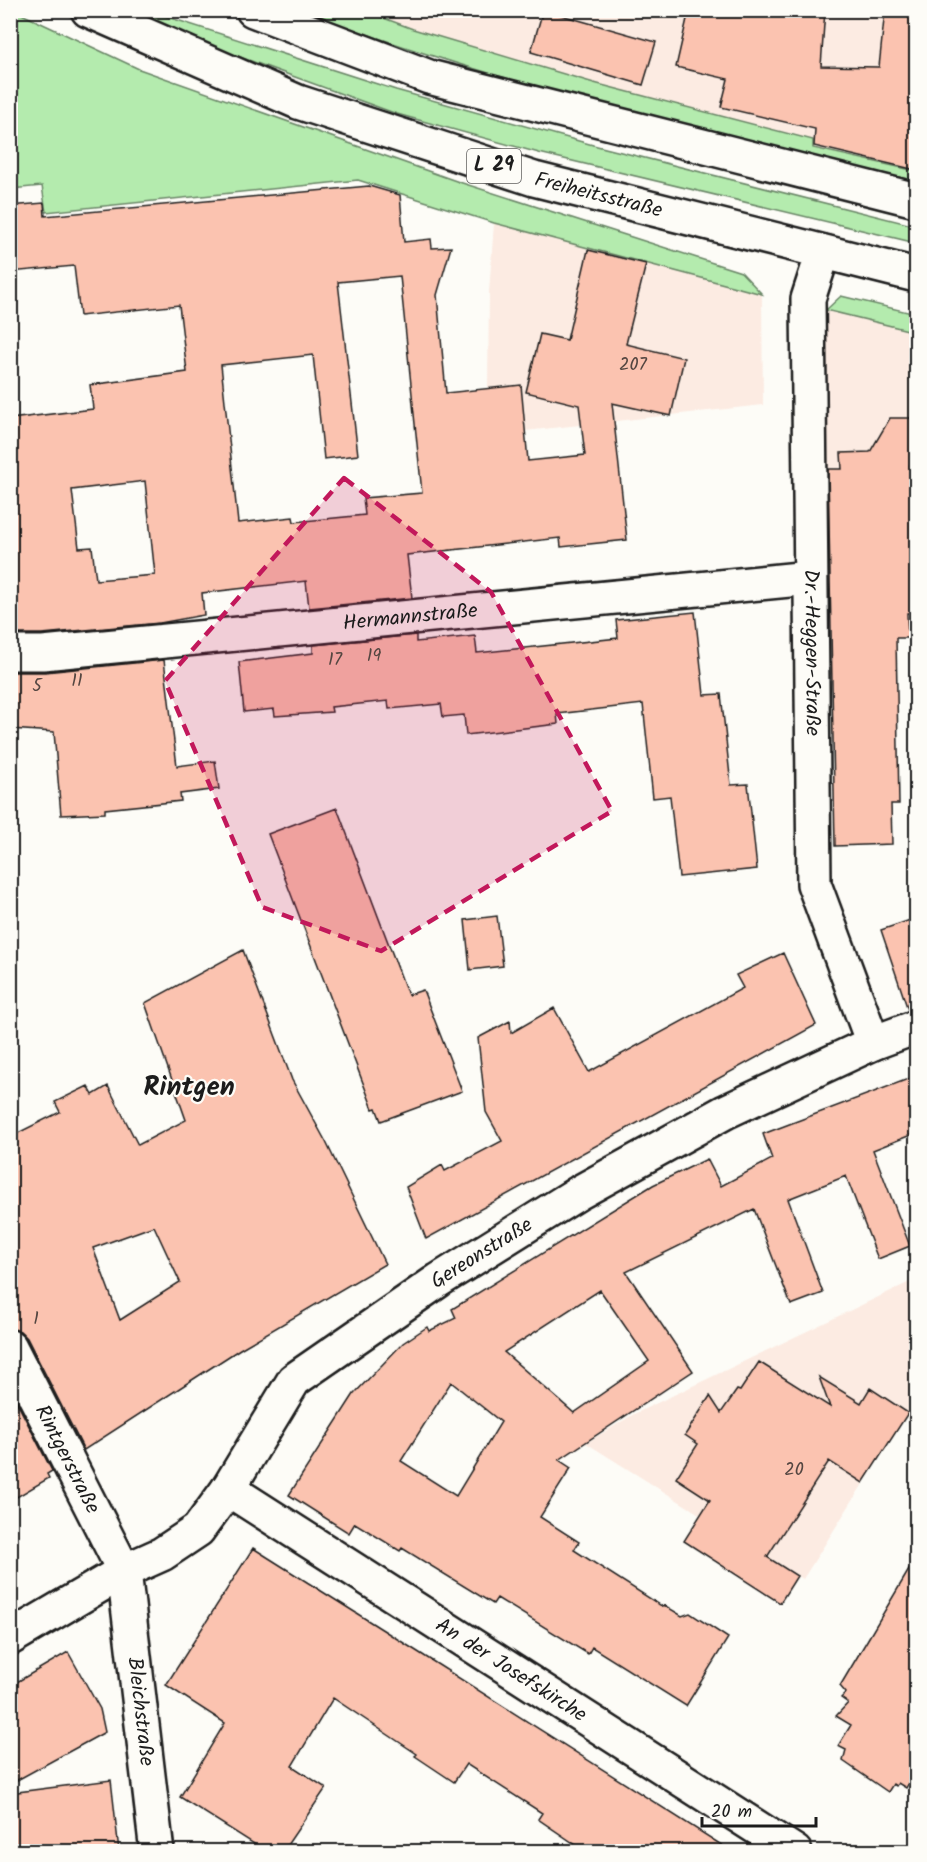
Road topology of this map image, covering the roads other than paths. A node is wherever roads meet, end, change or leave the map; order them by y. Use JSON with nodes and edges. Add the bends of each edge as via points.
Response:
{"nodes":[{"id":1,"x":88,"y":10,"type":"edge"},
{"id":2,"x":253,"y":10,"type":"edge"},
{"id":3,"x":916,"y":200,"type":"edge"},
{"id":4,"x":823,"y":253,"type":"junction"},
{"id":5,"x":916,"y":276,"type":"edge"},
{"id":6,"x":810,"y":578,"type":"junction"},
{"id":7,"x":10,"y":653,"type":"edge"},
{"id":8,"x":916,"y":1027,"type":"edge"},
{"id":9,"x":873,"y":1043,"type":"junction"},
{"id":10,"x":10,"y":1347,"type":"edge"},
{"id":11,"x":228,"y":1489,"type":"junction"},
{"id":12,"x":124,"y":1570,"type":"junction"},
{"id":13,"x":10,"y":1638,"type":"edge"},
{"id":14,"x":157,"y":1851,"type":"edge"},
{"id":15,"x":795,"y":1851,"type":"edge"}],
"edges":[{"from":1,"to":4,"type":"street","name":"Freiheitsstraße","number":"L 29","via":[[298,102],[534,179]]},
{"from":2,"to":3,"type":"street","via":[[429,77]]},
{"from":4,"to":5,"type":"street","name":"Freiheitsstraße","number":"L 29"},
{"from":4,"to":6,"type":"street","name":"Dr.-Heggen-Straße","via":[[808,299]]},
{"from":6,"to":7,"type":"street","name":"Hermannstraße","via":[[43,653]]},
{"from":6,"to":9,"type":"street","name":"Dr.-Heggen-Straße","via":[[814,884]]},
{"from":8,"to":9,"type":"street","name":"Gereonstraße"},
{"from":9,"to":11,"type":"street","name":"Gereonstraße","via":[[725,1112],[580,1192],[401,1306],[294,1380]]},
{"from":10,"to":12,"type":"street","name":"Rintgerstraße"},
{"from":11,"to":12,"type":"street","name":"Gereonstraße","via":[[198,1530],[162,1554]]},
{"from":11,"to":15,"type":"street","name":"An der Josefskirche"},
{"from":12,"to":13,"type":"street","name":"Gereonstraße"},
{"from":12,"to":14,"type":"street","name":"Bleichstraße"}]}
